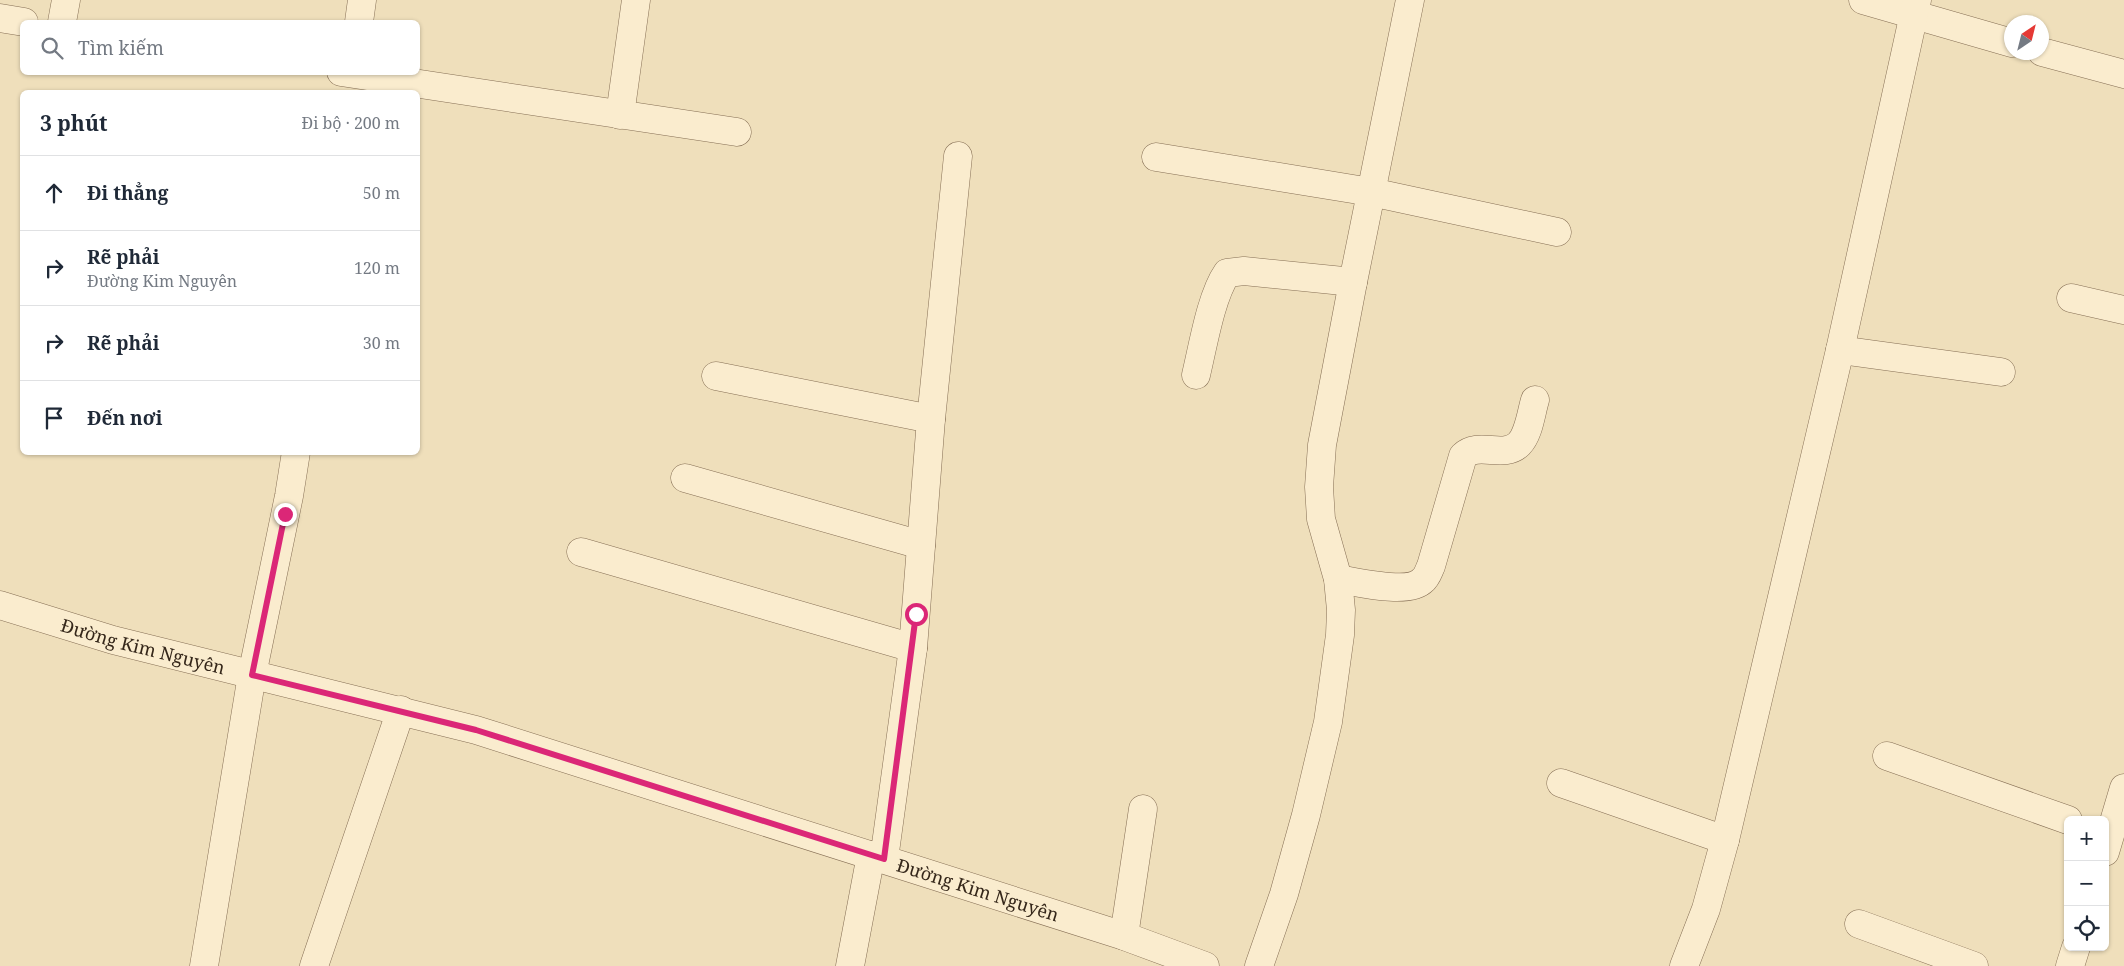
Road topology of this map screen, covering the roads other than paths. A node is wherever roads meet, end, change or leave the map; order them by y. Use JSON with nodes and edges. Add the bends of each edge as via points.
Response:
{"nodes":[{"id":1,"x":66,"y":0,"type":"edge"},
{"id":2,"x":362,"y":0,"type":"edge"},
{"id":3,"x":636,"y":0,"type":"edge"},
{"id":4,"x":1410,"y":0,"type":"edge"},
{"id":5,"x":1863,"y":0,"type":"edge"},
{"id":6,"x":1916,"y":8,"type":"edge"},
{"id":7,"x":0,"y":18,"type":"edge"},
{"id":8,"x":62,"y":20,"type":"edge"},
{"id":9,"x":359,"y":20,"type":"edge"},
{"id":10,"x":20,"y":21,"type":"edge"},
{"id":11,"x":2004,"y":40,"type":"edge"},
{"id":12,"x":2049,"y":54,"type":"edge"},
{"id":13,"x":2124,"y":74,"type":"edge"},
{"id":14,"x":348,"y":78,"type":"edge"},
{"id":15,"x":620,"y":115,"type":"junction"},
{"id":16,"x":737,"y":132,"type":"dead end"},
{"id":17,"x":958,"y":156,"type":"dead end"},
{"id":18,"x":1156,"y":157,"type":"dead end"},
{"id":19,"x":1371,"y":192,"type":"junction"},
{"id":20,"x":1557,"y":232,"type":"dead end"},
{"id":21,"x":1352,"y":282,"type":"junction"},
{"id":22,"x":2070,"y":298,"type":"dead end"},
{"id":23,"x":2124,"y":310,"type":"edge"},
{"id":24,"x":1840,"y":350,"type":"junction"},
{"id":25,"x":2002,"y":372,"type":"dead end"},
{"id":26,"x":1196,"y":375,"type":"dead end"},
{"id":27,"x":716,"y":376,"type":"dead end"},
{"id":28,"x":1535,"y":400,"type":"dead end"},
{"id":29,"x":931,"y":419,"type":"junction"},
{"id":30,"x":296,"y":455,"type":"edge"},
{"id":31,"x":685,"y":478,"type":"dead end"},
{"id":32,"x":921,"y":545,"type":"junction"},
{"id":33,"x":580,"y":552,"type":"dead end"},
{"id":34,"x":1338,"y":579,"type":"junction"},
{"id":35,"x":0,"y":605,"type":"edge"},
{"id":36,"x":913,"y":648,"type":"junction"},
{"id":37,"x":252,"y":675,"type":"junction"},
{"id":38,"x":401,"y":710,"type":"junction"},
{"id":39,"x":1887,"y":756,"type":"dead end"},
{"id":40,"x":1560,"y":783,"type":"dead end"},
{"id":41,"x":2124,"y":788,"type":"edge"},
{"id":42,"x":1142,"y":809,"type":"dead end"},
{"id":43,"x":2064,"y":819,"type":"edge"},
{"id":44,"x":1725,"y":840,"type":"junction"},
{"id":45,"x":2111,"y":840,"type":"edge"},
{"id":46,"x":878,"y":857,"type":"junction"},
{"id":47,"x":1859,"y":924,"type":"dead end"},
{"id":48,"x":1124,"y":936,"type":"junction"},
{"id":49,"x":2075,"y":951,"type":"edge"},
{"id":50,"x":204,"y":966,"type":"edge"},
{"id":51,"x":314,"y":966,"type":"edge"},
{"id":52,"x":850,"y":966,"type":"edge"},
{"id":53,"x":1205,"y":966,"type":"edge"},
{"id":54,"x":1259,"y":966,"type":"edge"},
{"id":55,"x":1684,"y":966,"type":"edge"},
{"id":56,"x":1974,"y":966,"type":"edge"},
{"id":57,"x":2070,"y":966,"type":"edge"}],
"edges":[{"from":1,"to":8,"type":"street"},
{"from":2,"to":9,"type":"street"},
{"from":3,"to":15,"type":"street"},
{"from":4,"to":19,"type":"street"},
{"from":5,"to":6,"type":"street"},
{"from":6,"to":11,"type":"street"},
{"from":6,"to":24,"type":"street"},
{"from":7,"to":10,"type":"street"},
{"from":12,"to":13,"type":"street"},
{"from":14,"to":15,"type":"street"},
{"from":15,"to":16,"type":"street"},
{"from":17,"to":29,"type":"street"},
{"from":18,"to":19,"type":"street"},
{"from":19,"to":20,"type":"street"},
{"from":19,"to":21,"type":"street"},
{"from":21,"to":26,"type":"street","via":[[1244,271],[1228,273],[1216,300]]},
{"from":21,"to":34,"type":"street","via":[[1322,445],[1319,487],[1321,519]]},
{"from":22,"to":23,"type":"street"},
{"from":24,"to":25,"type":"street"},
{"from":24,"to":44,"type":"street"},
{"from":27,"to":29,"type":"street"},
{"from":28,"to":34,"type":"street","via":[[1518,444],[1509,449],[1473,449],[1463,456],[1431,566],[1423,580],[1410,587],[1402,587]]},
{"from":29,"to":32,"type":"street"},
{"from":30,"to":37,"type":"street"},
{"from":31,"to":32,"type":"street"},
{"from":32,"to":36,"type":"street"},
{"from":33,"to":36,"type":"street"},
{"from":34,"to":54,"type":"street","via":[[1340,635],[1328,722],[1287,885]]},
{"from":35,"to":37,"type":"street","name":"Đường Kim Nguyên","via":[[113,640]]},
{"from":36,"to":46,"type":"street"},
{"from":37,"to":38,"type":"street","name":"Đường Kim Nguyên"},
{"from":37,"to":50,"type":"street"},
{"from":38,"to":46,"type":"street","name":"Đường Kim Nguyên","via":[[476,730]]},
{"from":38,"to":51,"type":"street"},
{"from":39,"to":43,"type":"street"},
{"from":40,"to":44,"type":"street"},
{"from":41,"to":45,"type":"street"},
{"from":42,"to":48,"type":"street"},
{"from":44,"to":55,"type":"street","via":[[1706,909]]},
{"from":46,"to":48,"type":"street","name":"Đường Kim Nguyên"},
{"from":46,"to":52,"type":"street"},
{"from":47,"to":56,"type":"street"},
{"from":48,"to":53,"type":"street","name":"Đường Kim Nguyên"},
{"from":49,"to":57,"type":"street"}]}
